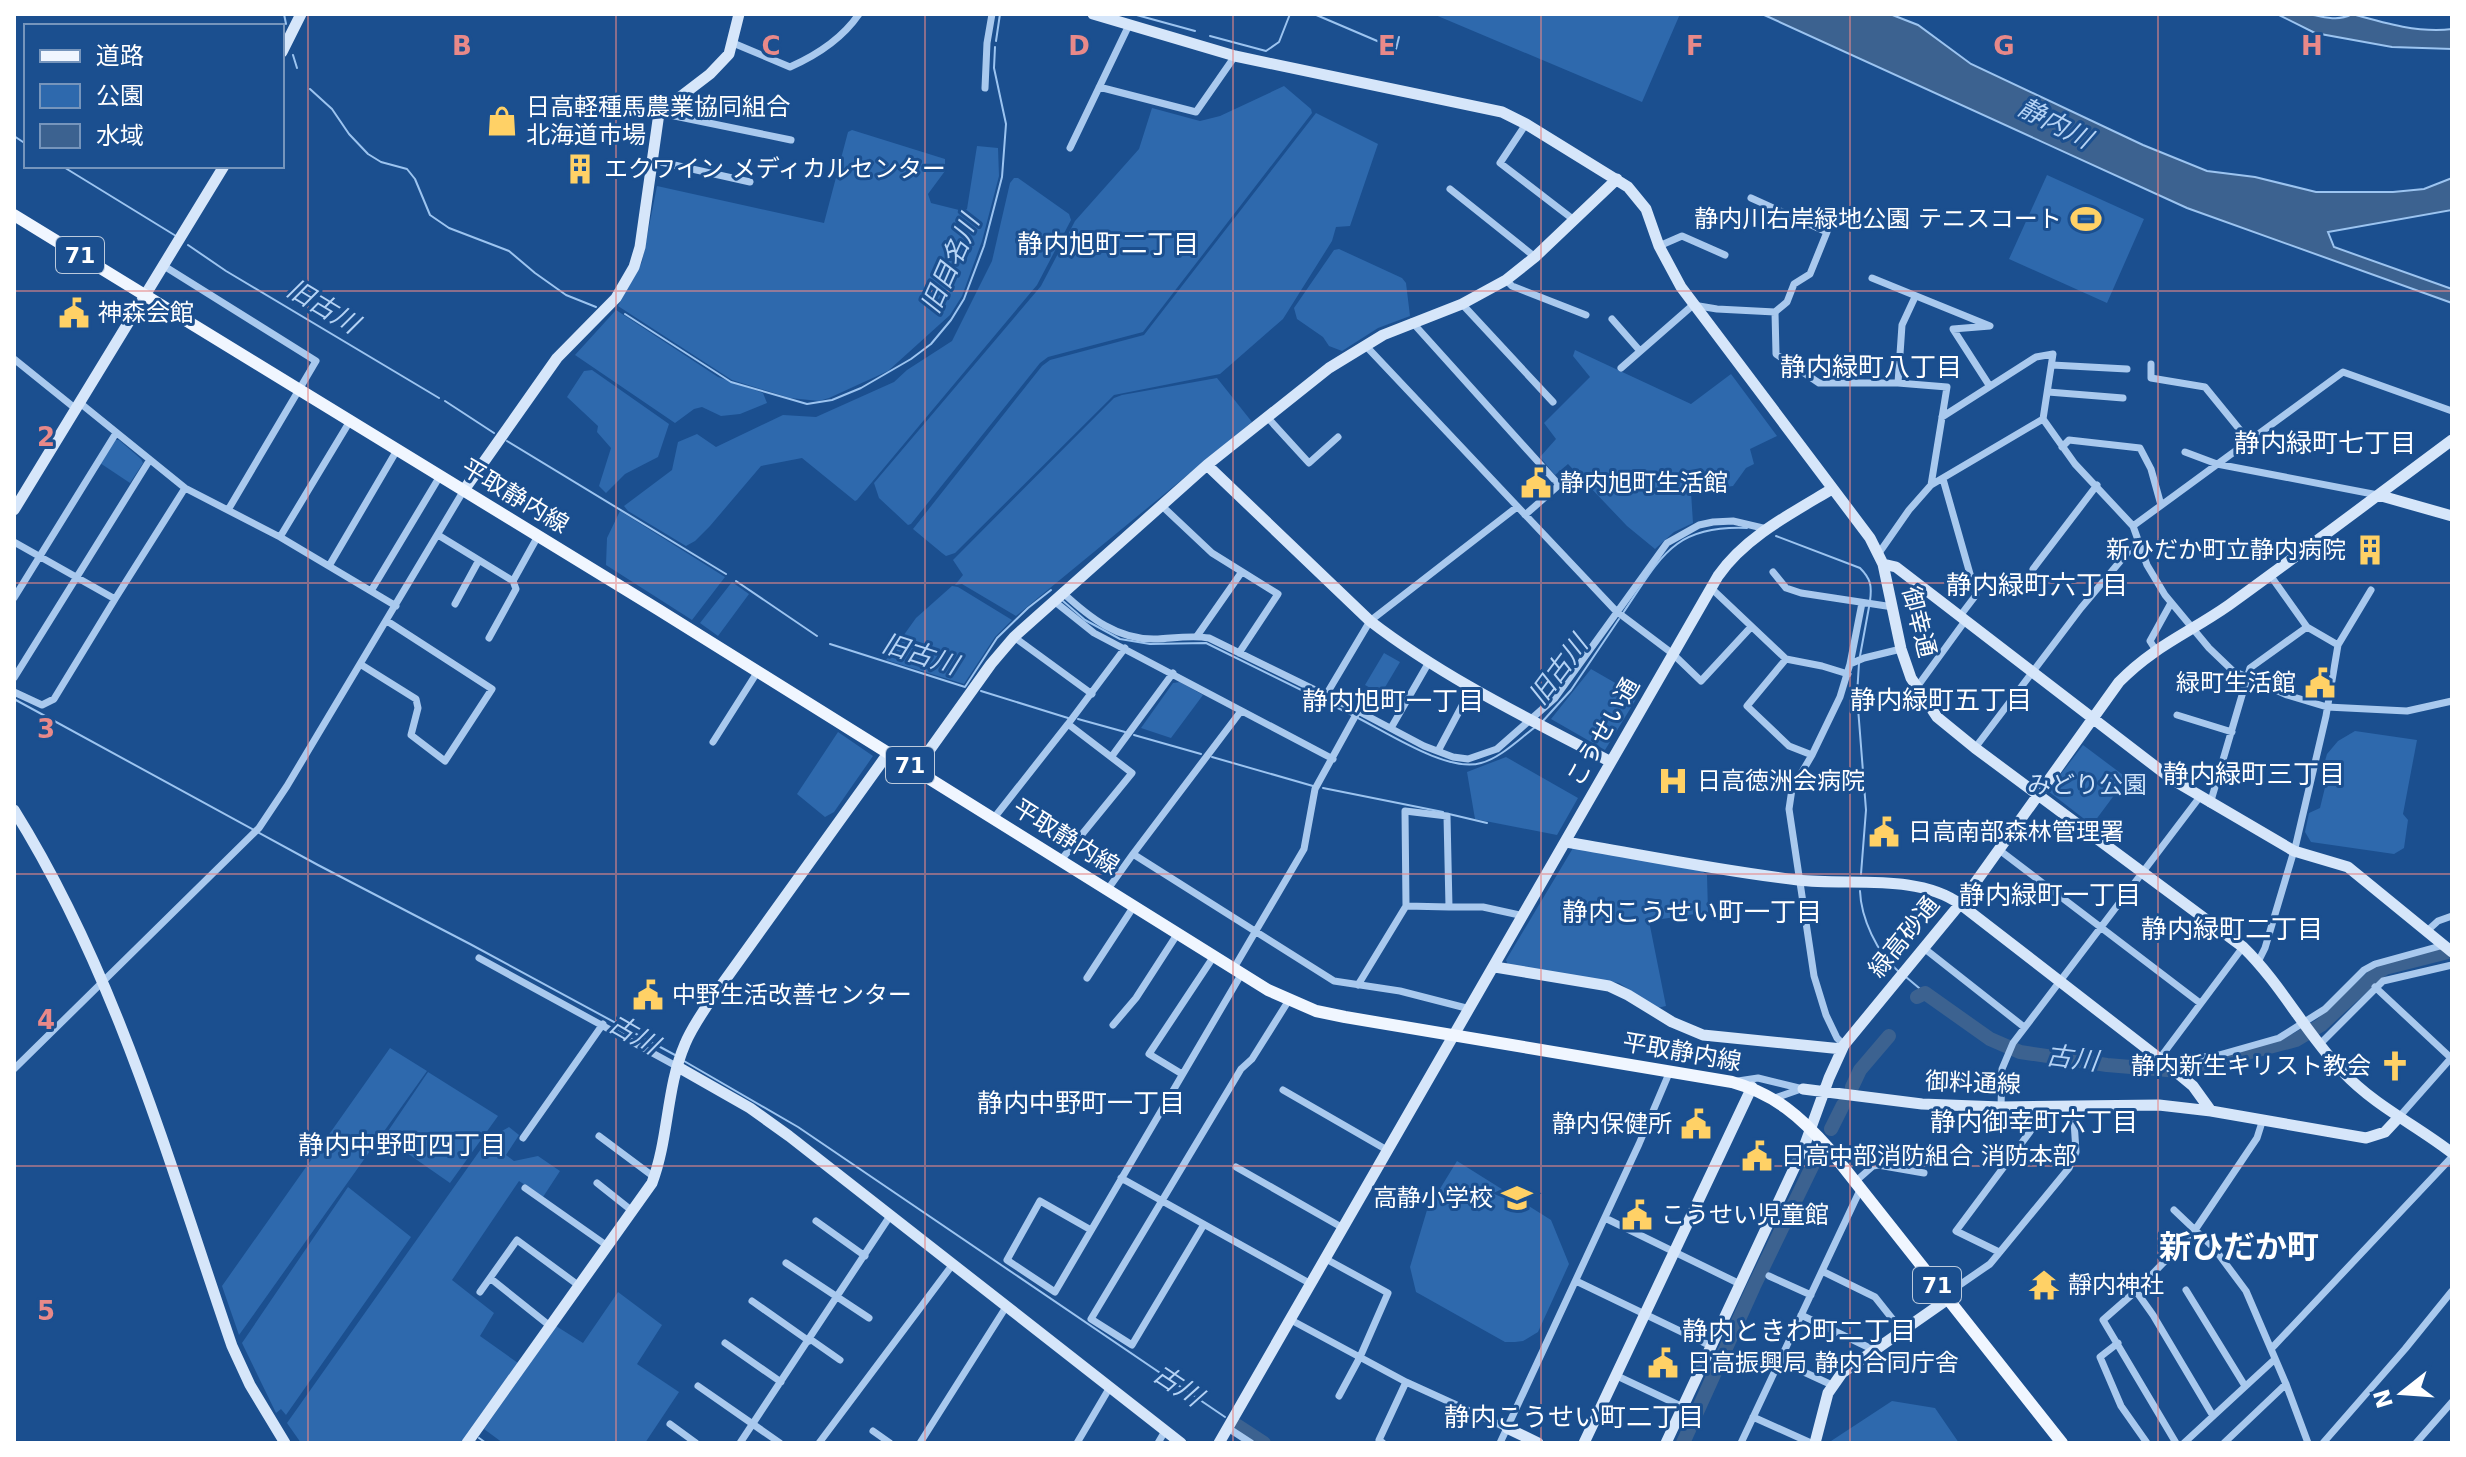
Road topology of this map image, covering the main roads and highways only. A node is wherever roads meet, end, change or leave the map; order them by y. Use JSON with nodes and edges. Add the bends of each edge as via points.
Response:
{"nodes":[{"id":1,"x":14,"y":215,"type":"edge"},
{"id":2,"x":2062,"y":1443,"type":"edge"}],
"edges":[{"from":1,"to":2,"type":"main road","name":"平取静内線","number":"71","via":[[1289,1000],[1345,1017],[1732,1082],[1775,1098],[1812,1128]]}]}
